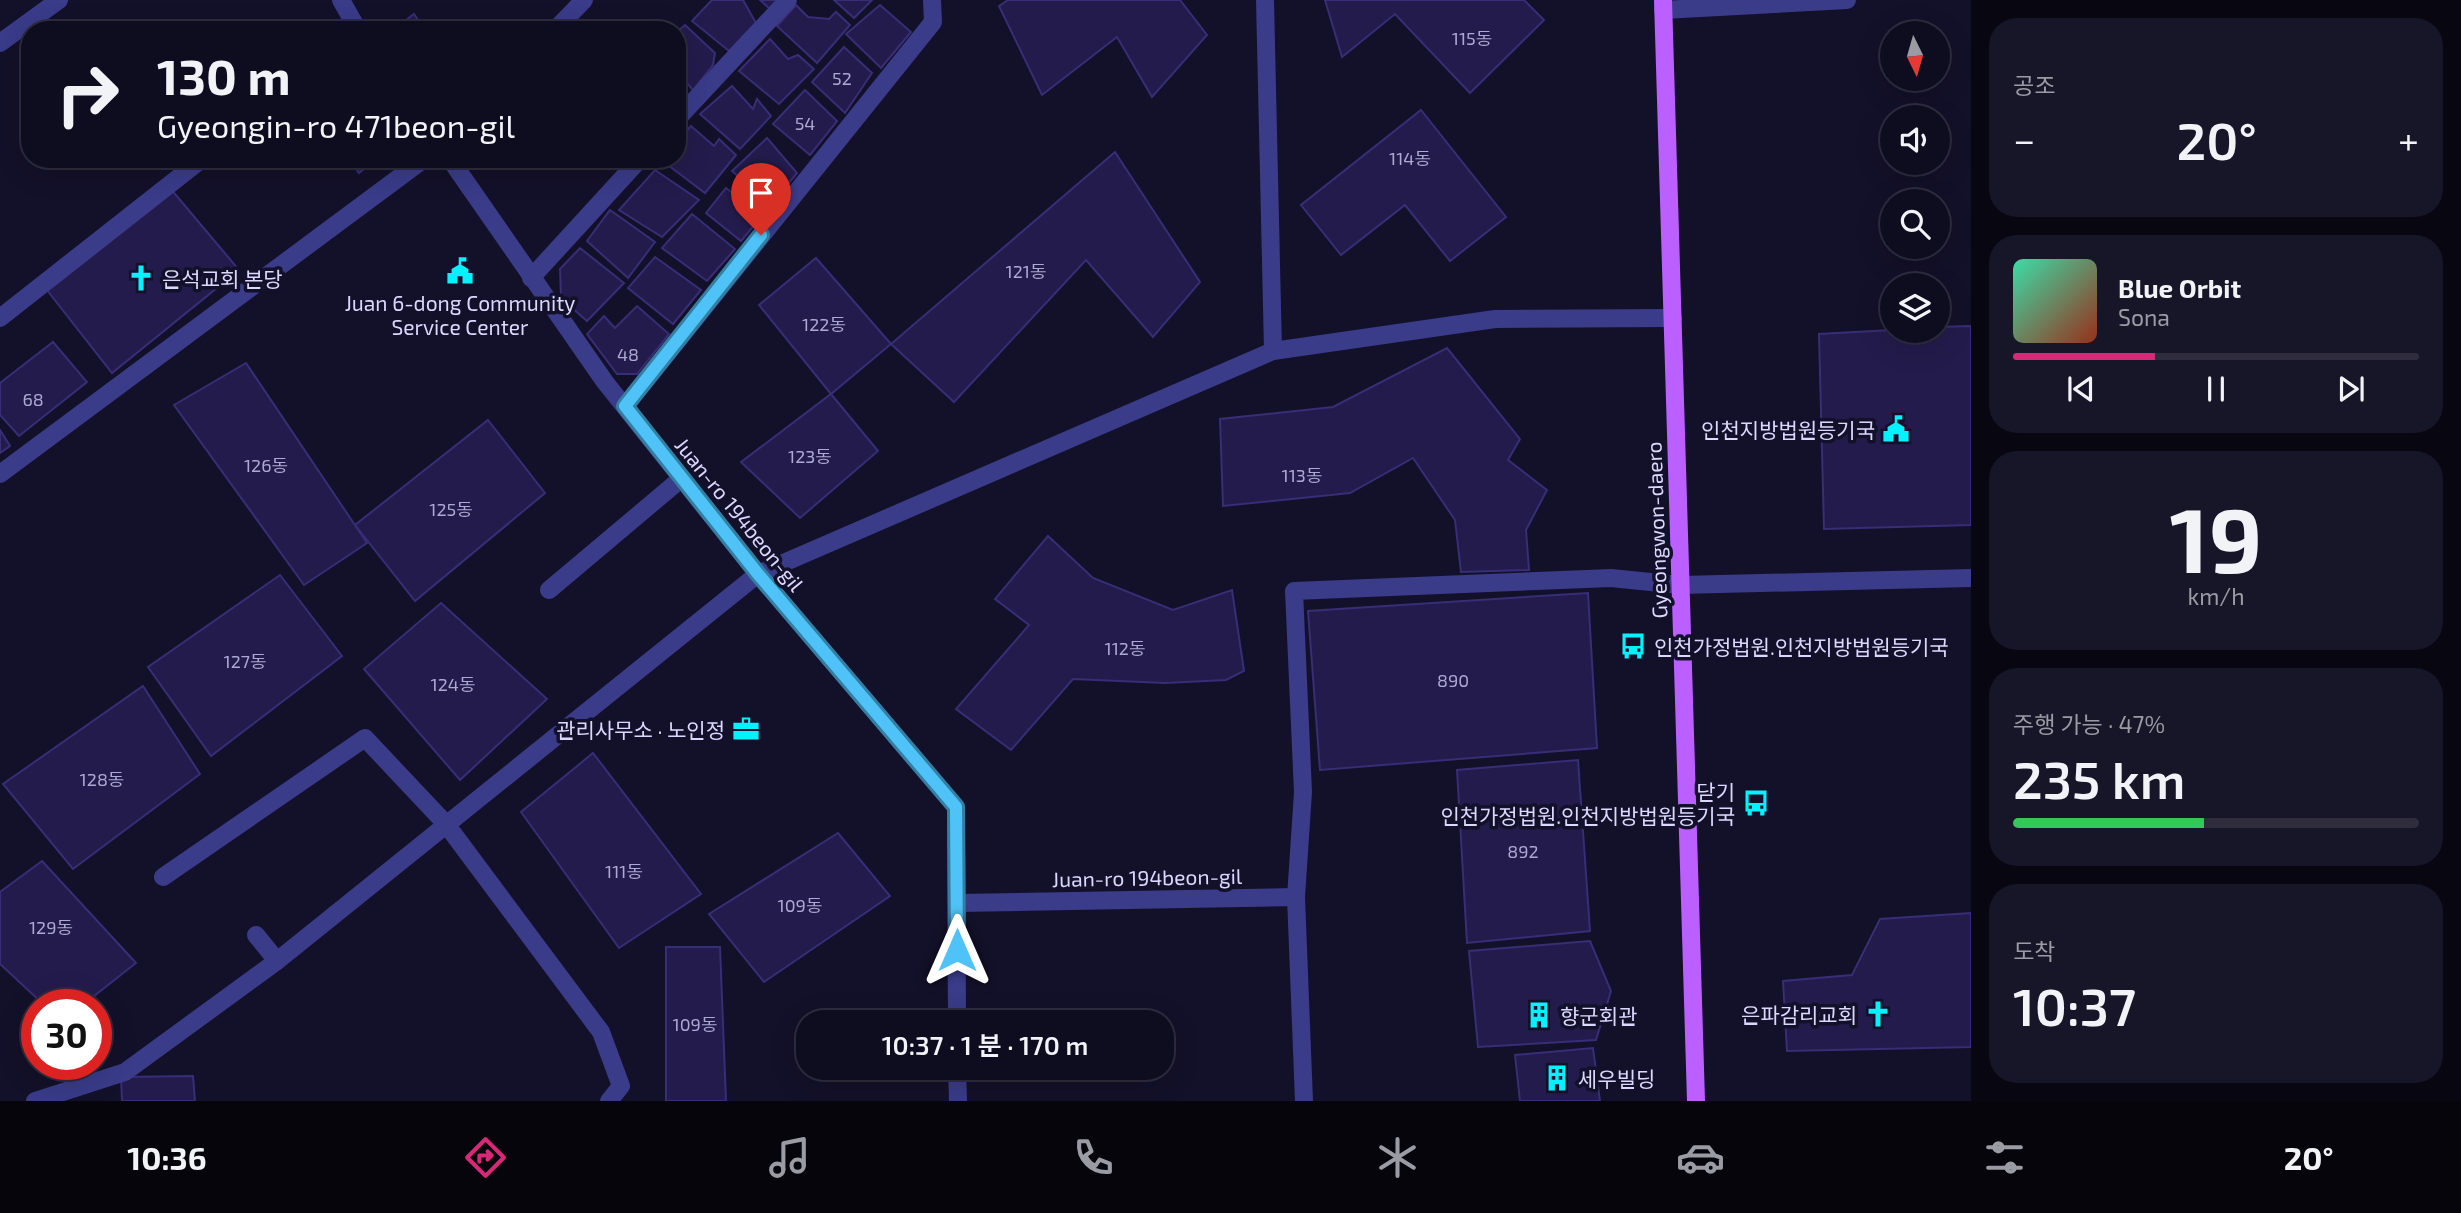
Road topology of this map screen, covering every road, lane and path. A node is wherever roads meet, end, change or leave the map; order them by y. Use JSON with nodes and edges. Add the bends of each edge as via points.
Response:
{"nodes":[{"id":1,"x":59,"y":0,"type":"edge"},
{"id":2,"x":341,"y":0,"type":"edge"},
{"id":3,"x":584,"y":0,"type":"edge"},
{"id":4,"x":788,"y":0,"type":"edge"},
{"id":5,"x":932,"y":0,"type":"edge"},
{"id":6,"x":1265,"y":0,"type":"edge"},
{"id":7,"x":1847,"y":0,"type":"edge"},
{"id":8,"x":1663,"y":5,"type":"edge"},
{"id":9,"x":30,"y":21,"type":"edge"},
{"id":10,"x":353,"y":21,"type":"edge"},
{"id":11,"x":564,"y":21,"type":"edge"},
{"id":12,"x":21,"y":28,"type":"edge"},
{"id":13,"x":0,"y":43,"type":"edge"},
{"id":14,"x":686,"y":109,"type":"edge"},
{"id":15,"x":191,"y":168,"type":"edge"},
{"id":16,"x":412,"y":168,"type":"edge"},
{"id":17,"x":456,"y":168,"type":"edge"},
{"id":18,"x":632,"y":168,"type":"edge"},
{"id":19,"x":531,"y":278,"type":"junction"},
{"id":20,"x":0,"y":318,"type":"edge"},
{"id":21,"x":1672,"y":318,"type":"junction"},
{"id":22,"x":1273,"y":351,"type":"junction"},
{"id":23,"x":625,"y":406,"type":"junction"},
{"id":24,"x":0,"y":474,"type":"edge"},
{"id":25,"x":682,"y":478,"type":"junction"},
{"id":26,"x":758,"y":574,"type":"junction"},
{"id":27,"x":1971,"y":578,"type":"edge"},
{"id":28,"x":1681,"y":585,"type":"junction"},
{"id":29,"x":549,"y":590,"type":"dead end"},
{"id":30,"x":446,"y":824,"type":"junction"},
{"id":31,"x":163,"y":877,"type":"dead end"},
{"id":32,"x":1296,"y":897,"type":"junction"},
{"id":33,"x":957,"y":903,"type":"junction"},
{"id":34,"x":256,"y":935,"type":"dead end"},
{"id":35,"x":277,"y":961,"type":"junction"},
{"id":36,"x":957,"y":1010,"type":"edge"},
{"id":37,"x":957,"y":1080,"type":"edge"},
{"id":38,"x":35,"y":1101,"type":"edge"},
{"id":39,"x":609,"y":1101,"type":"edge"},
{"id":40,"x":958,"y":1101,"type":"edge"},
{"id":41,"x":1304,"y":1101,"type":"edge"},
{"id":42,"x":1696,"y":1101,"type":"edge"}],
"edges":[{"from":1,"to":9,"type":"street"},
{"from":2,"to":10,"type":"street"},
{"from":3,"to":11,"type":"street"},
{"from":4,"to":14,"type":"street"},
{"from":5,"to":23,"type":"street","via":[[933,22]]},
{"from":6,"to":22,"type":"street"},
{"from":7,"to":8,"type":"street"},
{"from":8,"to":21,"type":"main road","name":"Gyeongwon-daero"},
{"from":12,"to":13,"type":"street"},
{"from":15,"to":20,"type":"street"},
{"from":16,"to":24,"type":"street"},
{"from":17,"to":19,"type":"street","name":"Juan-ro 194beon-gil"},
{"from":18,"to":19,"type":"street"},
{"from":19,"to":23,"type":"street","name":"Juan-ro 194beon-gil"},
{"from":21,"to":22,"type":"street","via":[[1495,319]]},
{"from":21,"to":28,"type":"main road","name":"Gyeongwon-daero"},
{"from":22,"to":26,"type":"street"},
{"from":23,"to":25,"type":"street","name":"Juan-ro 194beon-gil"},
{"from":25,"to":26,"type":"street","name":"Juan-ro 194beon-gil"},
{"from":25,"to":29,"type":"street"},
{"from":26,"to":30,"type":"street"},
{"from":26,"to":33,"type":"street","name":"Juan-ro 194beon-gil","via":[[956,807]]},
{"from":27,"to":28,"type":"street"},
{"from":28,"to":32,"type":"street","via":[[1611,578],[1294,591],[1303,792]]},
{"from":28,"to":42,"type":"main road","name":"Gyeongwon-daero"},
{"from":30,"to":31,"type":"street","via":[[365,738]]},
{"from":30,"to":35,"type":"street"},
{"from":30,"to":39,"type":"street","via":[[601,1032],[621,1086]]},
{"from":32,"to":33,"type":"street","name":"Juan-ro 194beon-gil"},
{"from":32,"to":41,"type":"street"},
{"from":33,"to":36,"type":"street","name":"Juan-ro 194beon-gil"},
{"from":34,"to":35,"type":"street"},
{"from":35,"to":38,"type":"street","via":[[125,1072]]},
{"from":37,"to":40,"type":"street"}]}
